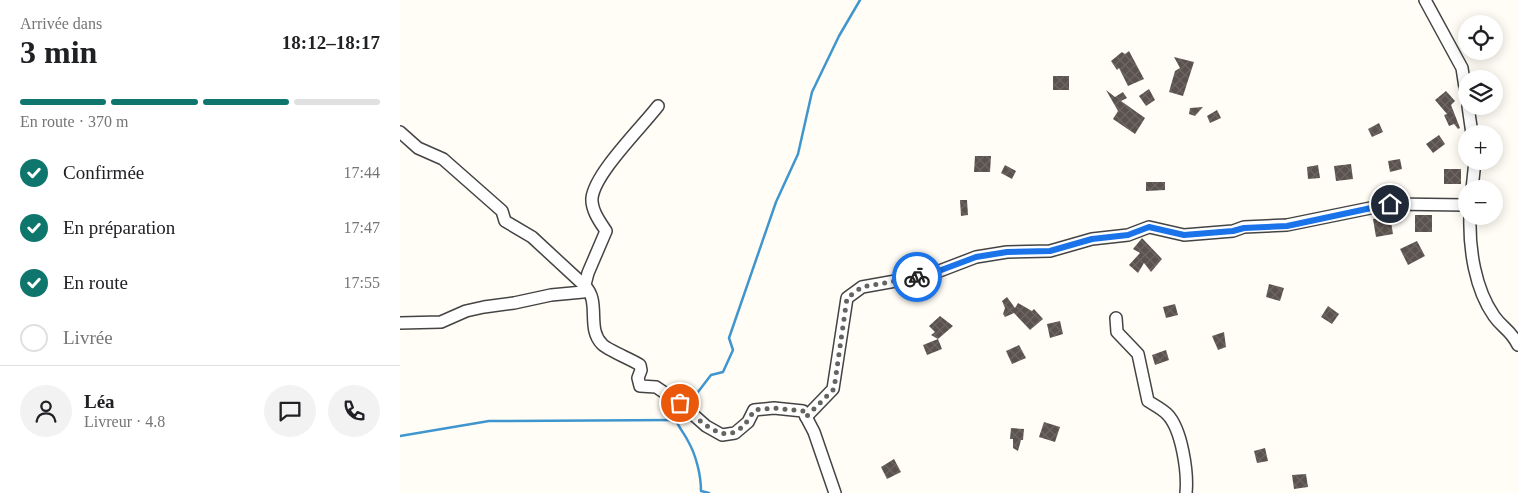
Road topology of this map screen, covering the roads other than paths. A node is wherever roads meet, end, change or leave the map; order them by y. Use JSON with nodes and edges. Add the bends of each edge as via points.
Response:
{"nodes":[{"id":1,"x":1425,"y":0,"type":"edge"},
{"id":2,"x":1462,"y":70,"type":"edge"},
{"id":3,"x":658,"y":106,"type":"dead end"},
{"id":4,"x":400,"y":132,"type":"edge"},
{"id":5,"x":1458,"y":204,"type":"edge"},
{"id":6,"x":1471,"y":225,"type":"edge"},
{"id":7,"x":585,"y":286,"type":"junction"},
{"id":8,"x":1116,"y":318,"type":"dead end"},
{"id":9,"x":400,"y":323,"type":"edge"},
{"id":10,"x":1518,"y":345,"type":"edge"},
{"id":11,"x":806,"y":417,"type":"junction"},
{"id":12,"x":835,"y":493,"type":"edge"},
{"id":13,"x":1186,"y":493,"type":"edge"}],
"edges":[{"from":1,"to":2,"type":"street"},
{"from":3,"to":7,"type":"street","via":[[600,178],[592,199],[595,213],[606,230]]},
{"from":4,"to":7,"type":"street","via":[[418,148],[443,159],[502,211],[505,221],[532,237]]},
{"from":5,"to":11,"type":"street","via":[[1390,204],[1287,226],[1184,235],[1149,227],[1128,235],[1092,239],[1050,251],[976,257],[928,275],[862,287],[847,298],[834,389]]},
{"from":6,"to":10,"type":"street","via":[[1477,279],[1485,302],[1496,319],[1512,332]]},
{"from":7,"to":9,"type":"street","via":[[582,292],[484,306],[441,322]]},
{"from":7,"to":11,"type":"street","via":[[591,292],[595,330],[602,344],[640,365],[640,386],[656,387],[706,426],[722,435],[736,433],[748,422],[754,410],[774,408],[803,411]]},
{"from":8,"to":13,"type":"street","via":[[1117,332],[1138,354],[1148,401],[1168,414],[1177,433],[1188,476]]},
{"from":11,"to":12,"type":"street"}]}
